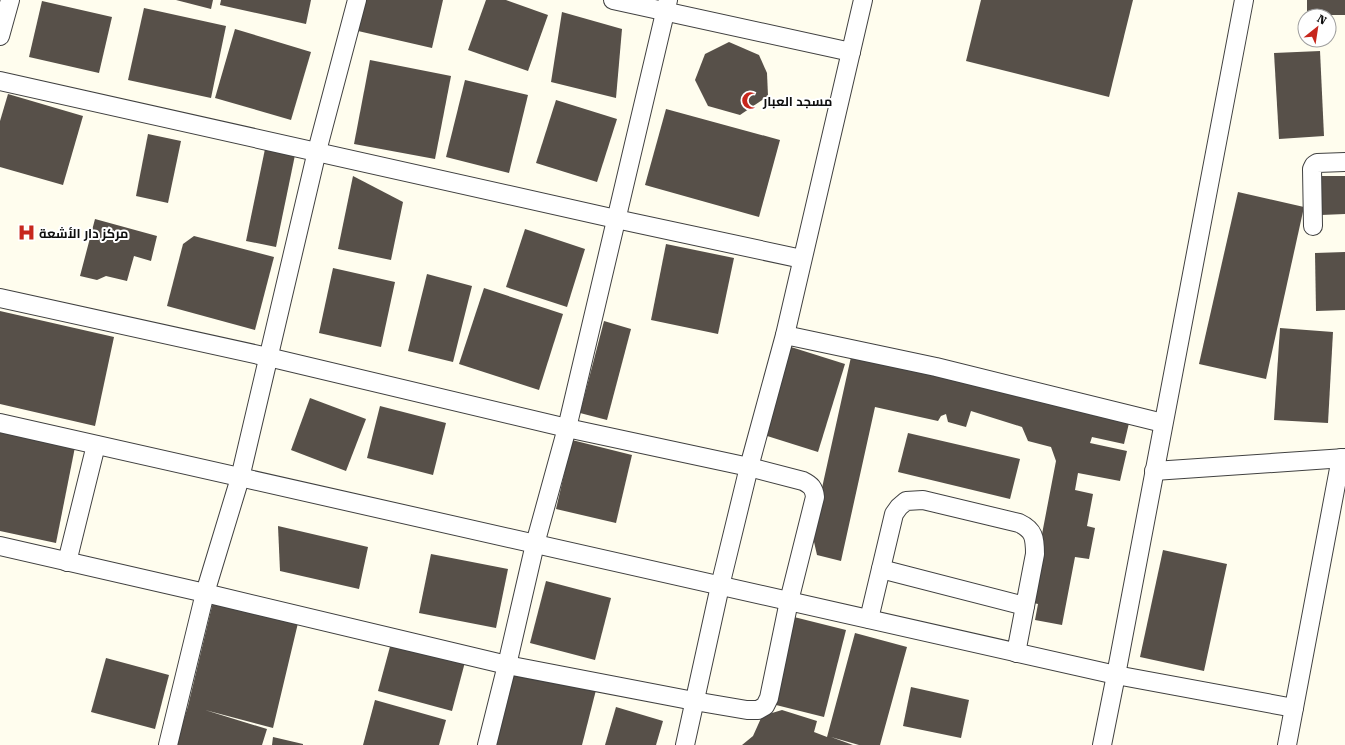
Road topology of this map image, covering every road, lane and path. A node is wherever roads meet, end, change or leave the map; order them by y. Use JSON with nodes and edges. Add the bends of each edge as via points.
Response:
{"nodes":[{"id":1,"x":10,"y":0,"type":"edge"},
{"id":2,"x":357,"y":0,"type":"edge"},
{"id":3,"x":613,"y":0,"type":"edge"},
{"id":4,"x":863,"y":0,"type":"edge"},
{"id":5,"x":1244,"y":0,"type":"edge"},
{"id":6,"x":667,"y":6,"type":"edge"},
{"id":7,"x":0,"y":36,"type":"edge"},
{"id":8,"x":851,"y":52,"type":"junction"},
{"id":9,"x":0,"y":81,"type":"edge"},
{"id":10,"x":317,"y":152,"type":"junction"},
{"id":11,"x":1345,"y":162,"type":"edge"},
{"id":12,"x":616,"y":219,"type":"junction"},
{"id":13,"x":1313,"y":226,"type":"dead end"},
{"id":14,"x":802,"y":259,"type":"junction"},
{"id":15,"x":0,"y":298,"type":"edge"},
{"id":16,"x":784,"y":335,"type":"junction"},
{"id":17,"x":268,"y":357,"type":"junction"},
{"id":18,"x":0,"y":423,"type":"edge"},
{"id":19,"x":1163,"y":424,"type":"junction"},
{"id":20,"x":567,"y":428,"type":"junction"},
{"id":21,"x":96,"y":445,"type":"junction"},
{"id":22,"x":1343,"y":458,"type":"edge"},
{"id":23,"x":749,"y":467,"type":"junction"},
{"id":24,"x":1154,"y":471,"type":"junction"},
{"id":25,"x":240,"y":478,"type":"junction"},
{"id":26,"x":535,"y":544,"type":"junction"},
{"id":27,"x":0,"y":546,"type":"edge"},
{"id":28,"x":68,"y":562,"type":"junction"},
{"id":29,"x":881,"y":569,"type":"junction"},
{"id":30,"x":720,"y":586,"type":"junction"},
{"id":31,"x":205,"y":593,"type":"junction"},
{"id":32,"x":789,"y":602,"type":"junction"},
{"id":33,"x":1025,"y":606,"type":"junction"},
{"id":34,"x":869,"y":620,"type":"junction"},
{"id":35,"x":1016,"y":653,"type":"junction"},
{"id":36,"x":507,"y":665,"type":"junction"},
{"id":37,"x":1116,"y":675,"type":"junction"},
{"id":38,"x":694,"y":702,"type":"junction"},
{"id":39,"x":1294,"y":708,"type":"junction"},
{"id":40,"x":168,"y":745,"type":"edge"},
{"id":41,"x":487,"y":745,"type":"edge"},
{"id":42,"x":685,"y":745,"type":"edge"},
{"id":43,"x":1102,"y":745,"type":"edge"},
{"id":44,"x":1287,"y":745,"type":"edge"}],
"edges":[{"from":1,"to":7,"type":"street"},
{"from":2,"to":10,"type":"street"},
{"from":3,"to":6,"type":"street"},
{"from":4,"to":8,"type":"street"},
{"from":5,"to":19,"type":"street"},
{"from":6,"to":8,"type":"street"},
{"from":6,"to":12,"type":"street"},
{"from":8,"to":14,"type":"street"},
{"from":9,"to":10,"type":"street"},
{"from":10,"to":12,"type":"street"},
{"from":10,"to":17,"type":"street"},
{"from":11,"to":13,"type":"street","via":[[1317,163],[1312,169]]},
{"from":12,"to":14,"type":"street"},
{"from":12,"to":20,"type":"street"},
{"from":14,"to":16,"type":"street"},
{"from":15,"to":17,"type":"street"},
{"from":16,"to":19,"type":"street","via":[[936,367]]},
{"from":16,"to":23,"type":"street"},
{"from":17,"to":20,"type":"street"},
{"from":17,"to":25,"type":"street"},
{"from":18,"to":21,"type":"street"},
{"from":19,"to":24,"type":"street"},
{"from":20,"to":23,"type":"street"},
{"from":20,"to":26,"type":"street"},
{"from":21,"to":25,"type":"street"},
{"from":21,"to":28,"type":"street"},
{"from":22,"to":24,"type":"street"},
{"from":22,"to":39,"type":"street"},
{"from":23,"to":30,"type":"street"},
{"from":23,"to":32,"type":"street","via":[[803,481],[811,484],[814,491],[815,497]]},
{"from":24,"to":37,"type":"street"},
{"from":25,"to":26,"type":"street"},
{"from":25,"to":31,"type":"street"},
{"from":26,"to":30,"type":"street"},
{"from":26,"to":36,"type":"street"},
{"from":27,"to":28,"type":"street"},
{"from":28,"to":31,"type":"street"},
{"from":29,"to":33,"type":"street"},
{"from":29,"to":33,"type":"street","via":[[894,514],[906,501],[924,500],[1019,523],[1031,531],[1035,541]]},
{"from":29,"to":34,"type":"street"},
{"from":30,"to":32,"type":"street"},
{"from":30,"to":38,"type":"street"},
{"from":31,"to":36,"type":"street"},
{"from":31,"to":40,"type":"street"},
{"from":32,"to":34,"type":"street"},
{"from":32,"to":38,"type":"street","via":[[769,698],[765,706],[758,710],[747,710]]},
{"from":33,"to":35,"type":"street"},
{"from":34,"to":35,"type":"street"},
{"from":35,"to":37,"type":"street"},
{"from":36,"to":38,"type":"street"},
{"from":36,"to":41,"type":"street"},
{"from":37,"to":39,"type":"street"},
{"from":37,"to":43,"type":"street"},
{"from":38,"to":42,"type":"street"},
{"from":39,"to":44,"type":"street"}]}
